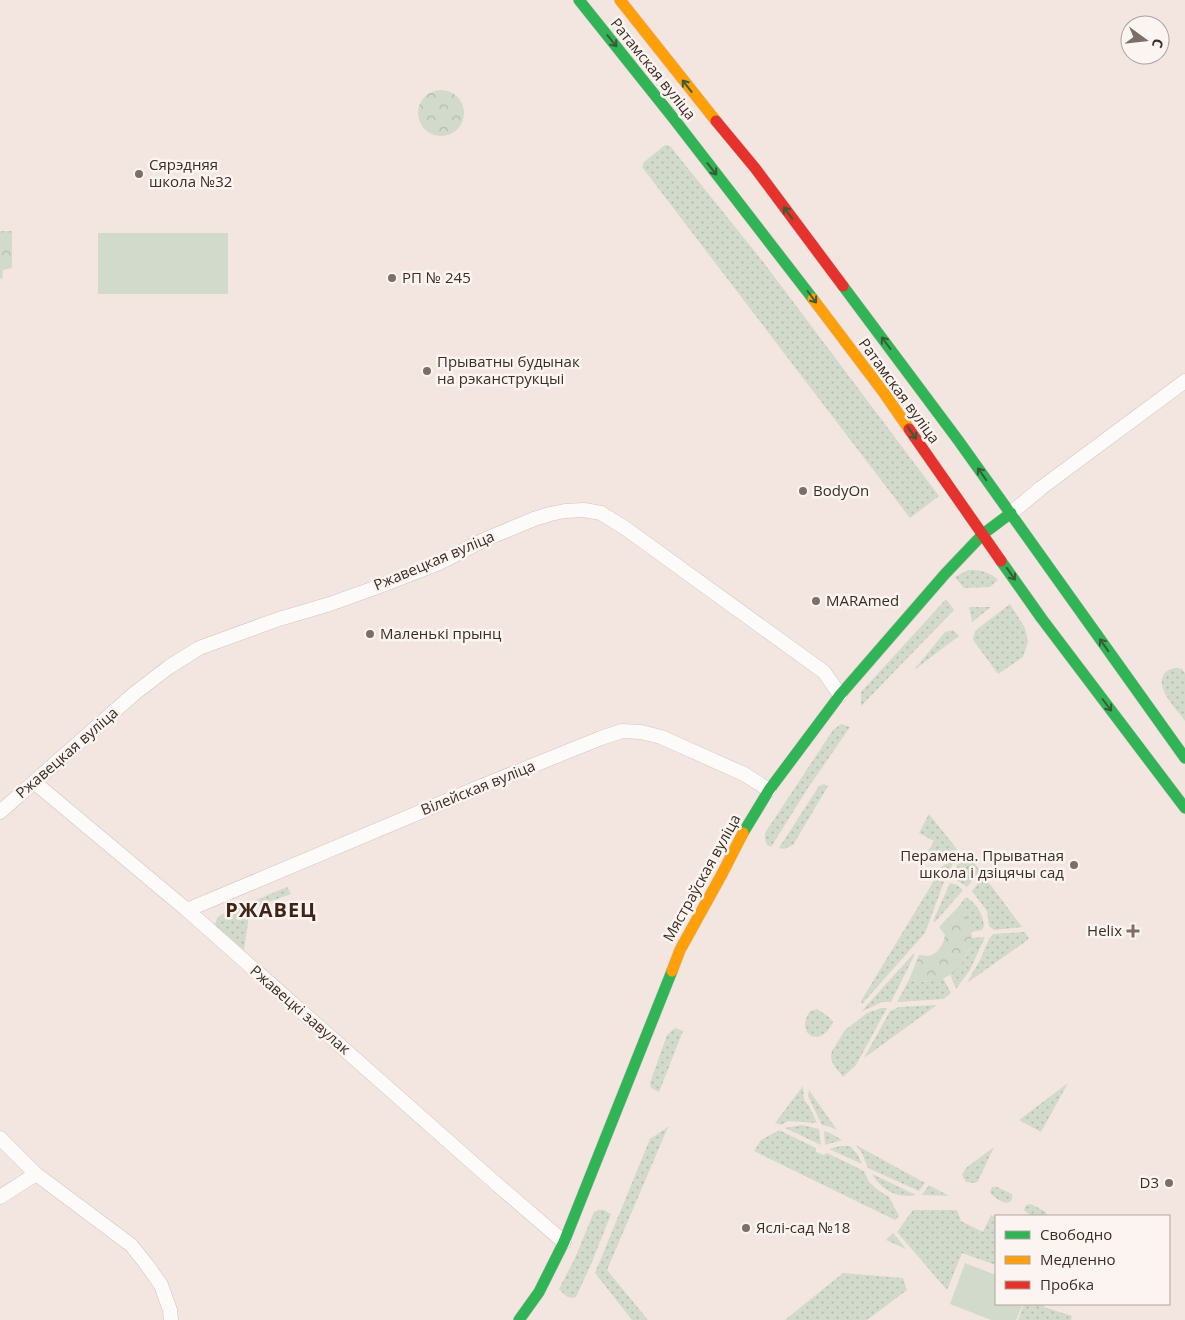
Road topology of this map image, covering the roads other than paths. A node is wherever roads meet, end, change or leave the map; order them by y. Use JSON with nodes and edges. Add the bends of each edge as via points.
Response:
{"nodes":[{"id":1,"x":579,"y":0,"type":"edge"},
{"id":2,"x":620,"y":0,"type":"edge"},
{"id":3,"x":1185,"y":381,"type":"edge"},
{"id":4,"x":1010,"y":513,"type":"junction"},
{"id":5,"x":983,"y":534,"type":"junction"},
{"id":6,"x":840,"y":696,"type":"junction"},
{"id":7,"x":1185,"y":758,"type":"edge"},
{"id":8,"x":34,"y":782,"type":"junction"},
{"id":9,"x":769,"y":790,"type":"junction"},
{"id":10,"x":1185,"y":808,"type":"edge"},
{"id":11,"x":0,"y":812,"type":"edge"},
{"id":12,"x":187,"y":910,"type":"junction"},
{"id":13,"x":0,"y":1138,"type":"edge"},
{"id":14,"x":36,"y":1174,"type":"junction"},
{"id":15,"x":0,"y":1197,"type":"edge"},
{"id":16,"x":564,"y":1242,"type":"junction"},
{"id":17,"x":171,"y":1320,"type":"edge"},
{"id":18,"x":520,"y":1320,"type":"edge"}],
"edges":[{"from":1,"to":5,"type":"main road","name":"Ратамская вуліца","one_way":true,"via":[[884,393]]},
{"from":4,"to":2,"type":"main road","name":"Ратамская вуліца","one_way":true,"via":[[755,168]]},
{"from":3,"to":4,"type":"street"},
{"from":4,"to":5,"type":"main road","name":"Мястраўская вуліца"},
{"from":7,"to":4,"type":"main road","name":"Ратамская вуліца","one_way":true},
{"from":5,"to":6,"type":"main road","name":"Мястраўская вуліца"},
{"from":5,"to":10,"type":"main road","name":"Ратамская вуліца","one_way":true,"via":[[1042,619]]},
{"from":6,"to":8,"type":"street","name":"Ржавецкая вуліца","via":[[824,672],[625,528],[602,513],[565,511],[534,519],[380,586],[200,648],[135,693]]},
{"from":6,"to":9,"type":"main road","name":"Мястраўская вуліца"},
{"from":8,"to":11,"type":"street","name":"Ржавецкая вуліца"},
{"from":8,"to":12,"type":"street","name":"Ржавецкі завулак"},
{"from":9,"to":12,"type":"street","name":"Вілейская вуліца","via":[[744,774],[661,737],[622,731]]},
{"from":9,"to":16,"type":"main road","name":"Мястраўская вуліца","via":[[680,950]]},
{"from":12,"to":16,"type":"street","name":"Ржавецкі завулак"},
{"from":13,"to":14,"type":"street"},
{"from":14,"to":15,"type":"street"},
{"from":14,"to":17,"type":"street","via":[[131,1245],[161,1285]]},
{"from":16,"to":18,"type":"main road","name":"Мястраўская вуліца","via":[[545,1284]]}]}
